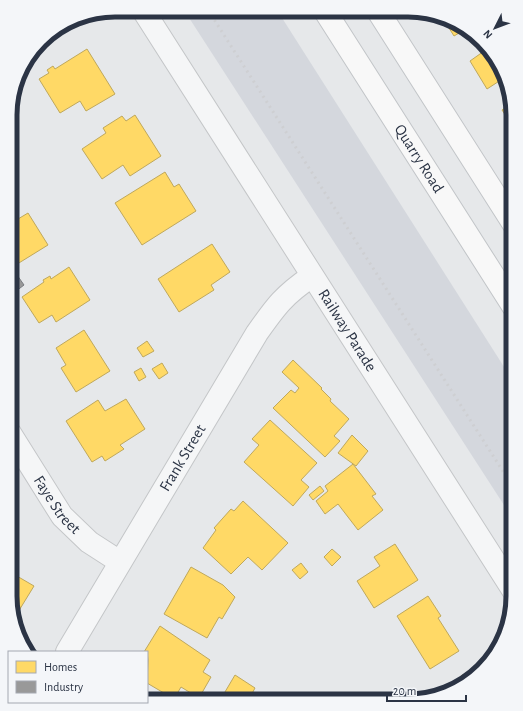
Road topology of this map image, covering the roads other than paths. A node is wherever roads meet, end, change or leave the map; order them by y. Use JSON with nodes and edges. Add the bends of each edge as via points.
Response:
{"nodes":[{"id":1,"x":147,"y":17,"type":"edge"},
{"id":2,"x":329,"y":17,"type":"edge"},
{"id":3,"x":382,"y":17,"type":"edge"},
{"id":4,"x":506,"y":212,"type":"edge"},
{"id":5,"x":312,"y":276,"type":"junction"},
{"id":6,"x":506,"y":295,"type":"edge"},
{"id":7,"x":17,"y":444,"type":"edge"},
{"id":8,"x":120,"y":562,"type":"junction"},
{"id":9,"x":506,"y":579,"type":"edge"},
{"id":10,"x":68,"y":651,"type":"edge"}],
"edges":[{"from":1,"to":5,"type":"street","name":"Railway Parade"},
{"from":2,"to":6,"type":"main road","name":"Quarry Road"},
{"from":3,"to":4,"type":"main road"},
{"from":5,"to":8,"type":"street","name":"Frank Street","via":[[280,301],[257,333]]},
{"from":5,"to":9,"type":"street","name":"Railway Parade"},
{"from":7,"to":8,"type":"street","name":"Faye Street","via":[[62,516],[89,542]]},
{"from":8,"to":10,"type":"street","name":"Frank Street"}]}
